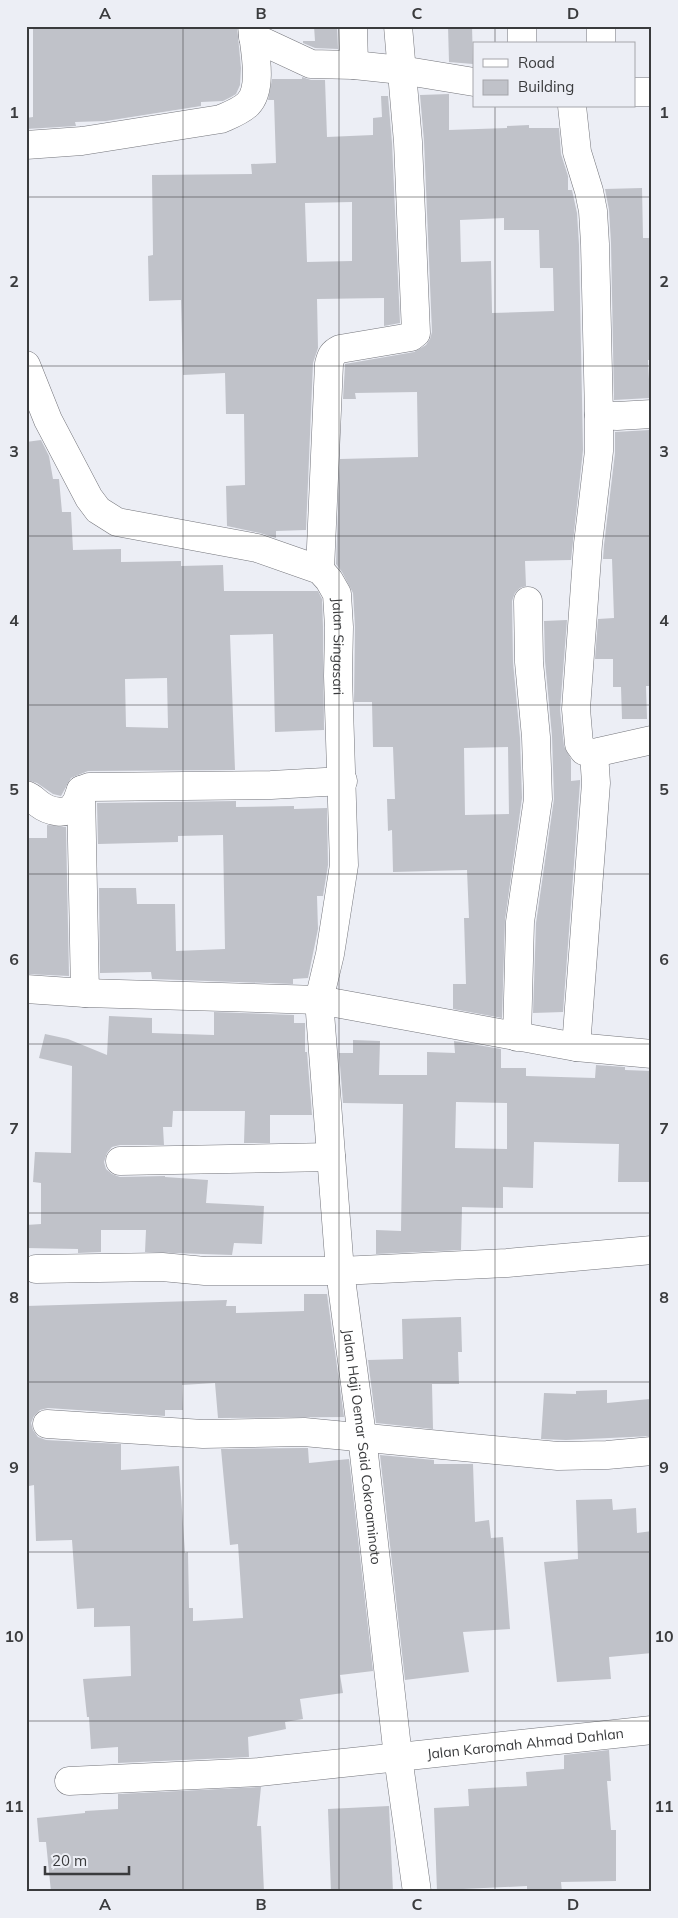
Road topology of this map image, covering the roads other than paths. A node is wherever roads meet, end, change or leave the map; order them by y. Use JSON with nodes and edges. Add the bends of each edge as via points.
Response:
{"nodes":[{"id":1,"x":353,"y":26,"type":"edge"},
{"id":2,"x":398,"y":26,"type":"edge"},
{"id":3,"x":522,"y":26,"type":"edge"},
{"id":4,"x":600,"y":26,"type":"edge"},
{"id":5,"x":253,"y":32,"type":"edge"},
{"id":6,"x":522,"y":42,"type":"edge"},
{"id":7,"x":601,"y":42,"type":"edge"},
{"id":8,"x":354,"y":64,"type":"junction"},
{"id":9,"x":401,"y":70,"type":"junction"},
{"id":10,"x":473,"y":82,"type":"edge"},
{"id":11,"x":636,"y":92,"type":"edge"},
{"id":12,"x":652,"y":92,"type":"edge"},
{"id":13,"x":572,"y":108,"type":"edge"},
{"id":14,"x":26,"y":145,"type":"edge"},
{"id":15,"x":26,"y":364,"type":"edge"},
{"id":16,"x":599,"y":414,"type":"junction"},
{"id":17,"x":652,"y":414,"type":"edge"},
{"id":18,"x":320,"y":570,"type":"junction"},
{"id":19,"x":528,"y":601,"type":"dead end"},
{"id":20,"x":652,"y":740,"type":"edge"},
{"id":21,"x":594,"y":753,"type":"junction"},
{"id":22,"x":342,"y":781,"type":"junction"},
{"id":23,"x":81,"y":790,"type":"junction"},
{"id":24,"x":26,"y":795,"type":"edge"},
{"id":25,"x":26,"y":989,"type":"edge"},
{"id":26,"x":85,"y":993,"type":"junction"},
{"id":27,"x":319,"y":1000,"type":"junction"},
{"id":28,"x":517,"y":1037,"type":"junction"},
{"id":29,"x":576,"y":1047,"type":"junction"},
{"id":30,"x":652,"y":1054,"type":"edge"},
{"id":31,"x":331,"y":1157,"type":"junction"},
{"id":32,"x":120,"y":1161,"type":"dead end"},
{"id":33,"x":652,"y":1250,"type":"edge"},
{"id":34,"x":36,"y":1269,"type":"dead end"},
{"id":35,"x":340,"y":1271,"type":"junction"},
{"id":36,"x":47,"y":1424,"type":"dead end"},
{"id":37,"x":362,"y":1436,"type":"junction"},
{"id":38,"x":652,"y":1451,"type":"edge"},
{"id":39,"x":652,"y":1730,"type":"edge"},
{"id":40,"x":398,"y":1757,"type":"junction"},
{"id":41,"x":69,"y":1781,"type":"dead end"},
{"id":42,"x":417,"y":1892,"type":"edge"}],
"edges":[{"from":1,"to":8,"type":"street"},
{"from":2,"to":9,"type":"street"},
{"from":3,"to":6,"type":"street"},
{"from":4,"to":7,"type":"street"},
{"from":5,"to":8,"type":"street","via":[[311,64]]},
{"from":5,"to":14,"type":"street","via":[[255,92],[250,103],[240,110],[221,119],[82,141]]},
{"from":8,"to":9,"type":"street"},
{"from":9,"to":10,"type":"street"},
{"from":9,"to":18,"type":"street","via":[[408,142],[416,333],[411,337],[340,350],[331,356]]},
{"from":11,"to":12,"type":"street"},
{"from":13,"to":16,"type":"street","via":[[577,152],[593,211]]},
{"from":15,"to":18,"type":"street","via":[[48,420],[98,510],[117,522],[257,548]]},
{"from":16,"to":17,"type":"street"},
{"from":16,"to":21,"type":"street","via":[[599,451],[588,544],[576,709],[579,744],[584,751]]},
{"from":18,"to":22,"type":"street","name":"Jalan Singasari","via":[[337,594]]},
{"from":19,"to":28,"type":"street","via":[[538,799],[520,922]]},
{"from":20,"to":21,"type":"street"},
{"from":21,"to":29,"type":"street","via":[[596,783]]},
{"from":22,"to":23,"type":"street","via":[[271,785],[100,786]]},
{"from":22,"to":27,"type":"street","name":"Jalan Singasari","via":[[344,865]]},
{"from":23,"to":24,"type":"street","via":[[71,809],[58,812]]},
{"from":23,"to":26,"type":"street"},
{"from":25,"to":26,"type":"street"},
{"from":26,"to":27,"type":"street"},
{"from":27,"to":28,"type":"street"},
{"from":27,"to":31,"type":"street","name":"Jalan Haji Oemar Said Cokroaminoto"},
{"from":28,"to":29,"type":"street"},
{"from":29,"to":30,"type":"street"},
{"from":31,"to":32,"type":"street"},
{"from":31,"to":35,"type":"street","name":"Jalan Haji Oemar Said Cokroaminoto"},
{"from":33,"to":35,"type":"street","via":[[507,1263]]},
{"from":34,"to":35,"type":"street","via":[[162,1267],[205,1271]]},
{"from":35,"to":37,"type":"street","name":"Jalan Haji Oemar Said Cokroaminoto"},
{"from":36,"to":37,"type":"street","via":[[202,1434],[304,1432]]},
{"from":37,"to":38,"type":"street","via":[[558,1456]]},
{"from":37,"to":40,"type":"street","name":"Jalan Haji Oemar Said Cokroaminoto"},
{"from":39,"to":40,"type":"street","name":"Jalan Karomah Ahmad Dahlan"},
{"from":40,"to":41,"type":"street","name":"Jalan Karomah Ahmad Dahlan","via":[[259,1772]]},
{"from":40,"to":42,"type":"street","name":"Jalan Haji Oemar Said Cokroaminoto"}]}
